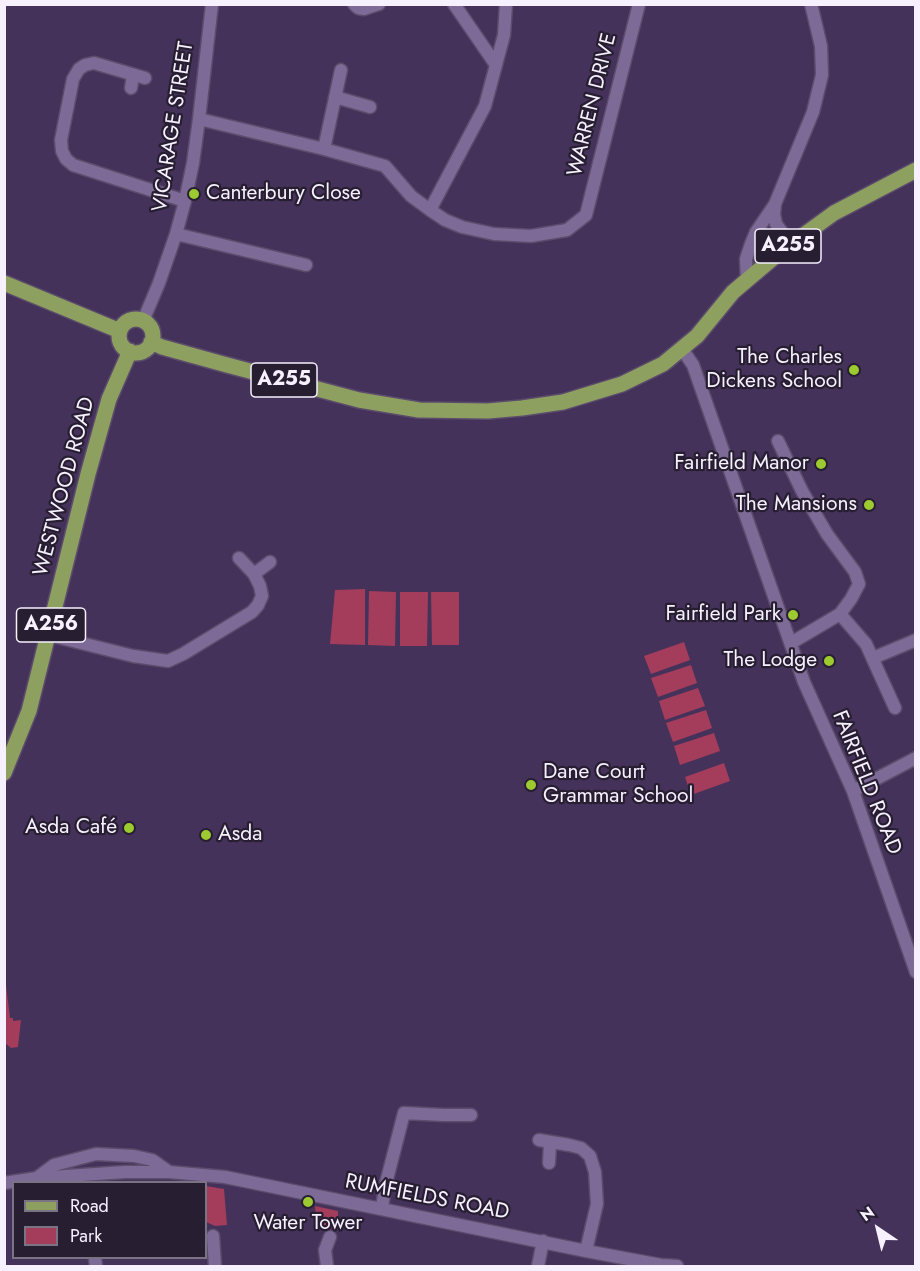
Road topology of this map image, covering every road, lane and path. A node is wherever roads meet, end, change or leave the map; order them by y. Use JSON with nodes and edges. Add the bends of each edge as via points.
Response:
{"nodes":[{"id":1,"x":212,"y":4,"type":"edge"},
{"id":2,"x":354,"y":4,"type":"edge"},
{"id":3,"x":379,"y":4,"type":"edge"},
{"id":4,"x":454,"y":4,"type":"edge"},
{"id":5,"x":506,"y":4,"type":"edge"},
{"id":6,"x":639,"y":4,"type":"edge"},
{"id":7,"x":811,"y":4,"type":"edge"},
{"id":8,"x":496,"y":65,"type":"junction"},
{"id":9,"x":341,"y":70,"type":"dead end"},
{"id":10,"x":131,"y":88,"type":"dead end"},
{"id":11,"x":335,"y":98,"type":"junction"},
{"id":12,"x":370,"y":107,"type":"dead end"},
{"id":13,"x":199,"y":119,"type":"junction"},
{"id":14,"x":324,"y":149,"type":"junction"},
{"id":15,"x":915,"y":170,"type":"edge"},
{"id":16,"x":184,"y":201,"type":"junction"},
{"id":17,"x":776,"y":204,"type":"junction"},
{"id":18,"x":430,"y":210,"type":"junction"},
{"id":19,"x":776,"y":224,"type":"junction"},
{"id":20,"x":756,"y":232,"type":"junction"},
{"id":21,"x":176,"y":234,"type":"junction"},
{"id":22,"x":791,"y":244,"type":"junction"},
{"id":23,"x":306,"y":265,"type":"dead end"},
{"id":24,"x":747,"y":280,"type":"junction"},
{"id":25,"x":4,"y":282,"type":"edge"},
{"id":26,"x":143,"y":321,"type":"junction"},
{"id":27,"x":120,"y":331,"type":"junction"},
{"id":28,"x":151,"y":342,"type":"junction"},
{"id":29,"x":682,"y":349,"type":"junction"},
{"id":30,"x":130,"y":351,"type":"junction"},
{"id":31,"x":778,"y":441,"type":"dead end"},
{"id":32,"x":239,"y":558,"type":"dead end"},
{"id":33,"x":270,"y":562,"type":"dead end"},
{"id":34,"x":254,"y":574,"type":"junction"},
{"id":35,"x":840,"y":614,"type":"junction"},
{"id":36,"x":49,"y":635,"type":"junction"},
{"id":37,"x":915,"y":640,"type":"edge"},
{"id":38,"x":791,"y":643,"type":"junction"},
{"id":39,"x":873,"y":658,"type":"junction"},
{"id":40,"x":895,"y":708,"type":"dead end"},
{"id":41,"x":915,"y":758,"type":"edge"},
{"id":42,"x":4,"y":773,"type":"edge"},
{"id":43,"x":853,"y":791,"type":"junction"},
{"id":44,"x":915,"y":972,"type":"edge"},
{"id":45,"x":471,"y":1114,"type":"dead end"},
{"id":46,"x":549,"y":1163,"type":"dead end"},
{"id":47,"x":169,"y":1172,"type":"junction"},
{"id":48,"x":37,"y":1178,"type":"junction"},
{"id":49,"x":88,"y":1178,"type":"edge"},
{"id":50,"x":17,"y":1181,"type":"edge"},
{"id":51,"x":382,"y":1208,"type":"junction"},
{"id":52,"x":213,"y":1236,"type":"dead end"},
{"id":53,"x":330,"y":1237,"type":"dead end"},
{"id":54,"x":543,"y":1241,"type":"junction"},
{"id":55,"x":586,"y":1251,"type":"junction"},
{"id":56,"x":215,"y":1266,"type":"edge"},
{"id":57,"x":327,"y":1266,"type":"edge"},
{"id":58,"x":538,"y":1266,"type":"edge"},
{"id":59,"x":677,"y":1266,"type":"edge"}],
"edges":[{"from":1,"to":13,"type":"street","name":"VICARAGE STREET"},
{"from":2,"to":3,"type":"street","via":[[364,9]]},
{"from":4,"to":8,"type":"street"},
{"from":5,"to":8,"type":"street","via":[[504,35]]},
{"from":6,"to":18,"type":"street","name":"WARREN DRIVE","via":[[585,215],[567,230],[531,236],[462,227]]},
{"from":7,"to":17,"type":"street","via":[[821,45],[822,75],[813,112]]},
{"from":8,"to":18,"type":"street","via":[[485,106]]},
{"from":9,"to":11,"type":"street"},
{"from":10,"to":16,"type":"street","via":[[139,76],[94,63],[79,69],[61,140],[62,151],[73,165]]},
{"from":11,"to":12,"type":"street"},
{"from":11,"to":14,"type":"street"},
{"from":13,"to":14,"type":"street"},
{"from":13,"to":16,"type":"street","name":"VICARAGE STREET"},
{"from":14,"to":18,"type":"street","via":[[385,166],[411,196]]},
{"from":15,"to":22,"type":"main road","number":"A255","via":[[834,213]]},
{"from":16,"to":21,"type":"street","name":"VICARAGE STREET"},
{"from":17,"to":19,"type":"street"},
{"from":17,"to":20,"type":"street"},
{"from":19,"to":20,"type":"street"},
{"from":19,"to":22,"type":"street"},
{"from":20,"to":24,"type":"street","via":[[746,259]]},
{"from":21,"to":23,"type":"street","via":[[290,268]]},
{"from":21,"to":26,"type":"street","name":"VICARAGE STREET"},
{"from":22,"to":24,"type":"main road","number":"A255"},
{"from":24,"to":29,"type":"main road","number":"A255"},
{"from":25,"to":27,"type":"main road"},
{"from":26,"to":27,"type":"main road","via":[[129,320]]},
{"from":26,"to":28,"type":"main road","via":[[152,332]]},
{"from":27,"to":30,"type":"main road","via":[[122,345]]},
{"from":28,"to":29,"type":"main road","number":"A255","via":[[359,400],[419,410],[488,411],[563,402],[622,384],[663,364]]},
{"from":28,"to":30,"type":"main road","via":[[140,352]]},
{"from":29,"to":38,"type":"street","name":"FAIRFIELD ROAD","via":[[693,365]]},
{"from":30,"to":36,"type":"main road","name":"WESTWOOD ROAD","number":"A256","via":[[109,399]]},
{"from":31,"to":35,"type":"street","via":[[802,491],[855,572],[859,584]]},
{"from":32,"to":34,"type":"street"},
{"from":33,"to":34,"type":"street"},
{"from":34,"to":36,"type":"street","via":[[262,596],[252,612],[168,661]]},
{"from":35,"to":38,"type":"street"},
{"from":35,"to":39,"type":"street"},
{"from":36,"to":42,"type":"main road","name":"WESTWOOD ROAD","number":"A256","via":[[29,711]]},
{"from":37,"to":39,"type":"street"},
{"from":38,"to":43,"type":"street","name":"FAIRFIELD ROAD","via":[[804,682]]},
{"from":39,"to":40,"type":"street"},
{"from":41,"to":43,"type":"street"},
{"from":43,"to":44,"type":"street","name":"FAIRFIELD ROAD"},
{"from":45,"to":51,"type":"street","via":[[442,1116],[405,1108]]},
{"from":46,"to":55,"type":"street","via":[[544,1142],[581,1148],[590,1156],[596,1172],[597,1204]]},
{"from":47,"to":48,"type":"street","name":"RUMFIELDS ROAD","via":[[152,1160],[96,1154],[54,1165]]},
{"from":47,"to":49,"type":"street","name":"RUMFIELDS ROAD","via":[[125,1172]]},
{"from":47,"to":51,"type":"street","name":"RUMFIELDS ROAD","via":[[225,1177]]},
{"from":48,"to":49,"type":"street","name":"RUMFIELDS ROAD"},
{"from":48,"to":50,"type":"street","name":"RUMFIELDS ROAD"},
{"from":51,"to":54,"type":"street","name":"RUMFIELDS ROAD"},
{"from":52,"to":56,"type":"street"},
{"from":53,"to":57,"type":"street","via":[[325,1250]]},
{"from":54,"to":55,"type":"street","name":"RUMFIELDS ROAD"},
{"from":54,"to":58,"type":"street"},
{"from":55,"to":59,"type":"street","name":"RUMFIELDS ROAD"}]}
